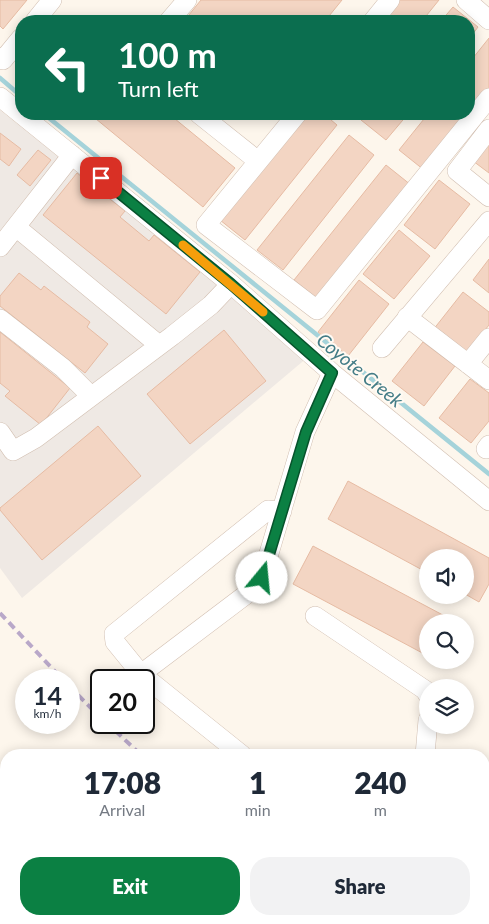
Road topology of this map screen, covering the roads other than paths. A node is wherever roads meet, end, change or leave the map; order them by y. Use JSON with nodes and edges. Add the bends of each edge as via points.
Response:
{"nodes":[{"id":1,"x":52,"y":0,"type":"edge"},
{"id":2,"x":187,"y":0,"type":"edge"},
{"id":3,"x":390,"y":0,"type":"edge"},
{"id":4,"x":466,"y":0,"type":"edge"},
{"id":5,"x":40,"y":15,"type":"edge"},
{"id":6,"x":174,"y":15,"type":"edge"},
{"id":7,"x":378,"y":15,"type":"edge"},
{"id":8,"x":489,"y":20,"type":"edge"},
{"id":9,"x":15,"y":45,"type":"edge"},
{"id":10,"x":0,"y":58,"type":"edge"},
{"id":11,"x":0,"y":97,"type":"edge"},
{"id":12,"x":489,"y":98,"type":"edge"},
{"id":13,"x":15,"y":109,"type":"edge"},
{"id":14,"x":475,"y":115,"type":"edge"},
{"id":15,"x":29,"y":120,"type":"edge"},
{"id":16,"x":207,"y":120,"type":"edge"},
{"id":17,"x":292,"y":120,"type":"edge"},
{"id":18,"x":471,"y":120,"type":"edge"},
{"id":19,"x":489,"y":129,"type":"edge"},
{"id":20,"x":72,"y":155,"type":"junction"},
{"id":21,"x":258,"y":161,"type":"junction"},
{"id":22,"x":489,"y":197,"type":"edge"},
{"id":23,"x":489,"y":221,"type":"edge"},
{"id":24,"x":16,"y":227,"type":"junction"},
{"id":25,"x":0,"y":247,"type":"edge"},
{"id":26,"x":231,"y":284,"type":"junction"},
{"id":27,"x":407,"y":317,"type":"junction"},
{"id":28,"x":0,"y":319,"type":"edge"},
{"id":29,"x":489,"y":338,"type":"edge"},
{"id":30,"x":160,"y":345,"type":"junction"},
{"id":31,"x":382,"y":348,"type":"dead end"},
{"id":32,"x":468,"y":364,"type":"junction"},
{"id":33,"x":332,"y":373,"type":"junction"},
{"id":34,"x":489,"y":380,"type":"edge"},
{"id":35,"x":91,"y":396,"type":"junction"},
{"id":36,"x":0,"y":432,"type":"edge"},
{"id":37,"x":489,"y":501,"type":"edge"},
{"id":38,"x":282,"y":511,"type":"junction"},
{"id":39,"x":315,"y":616,"type":"dead end"},
{"id":40,"x":137,"y":669,"type":"edge"},
{"id":41,"x":148,"y":669,"type":"edge"},
{"id":42,"x":155,"y":685,"type":"edge"},
{"id":43,"x":419,"y":686,"type":"edge"},
{"id":44,"x":427,"y":734,"type":"edge"},
{"id":45,"x":235,"y":749,"type":"edge"},
{"id":46,"x":426,"y":749,"type":"edge"}],
"edges":[{"from":1,"to":5,"type":"street"},
{"from":2,"to":6,"type":"street"},
{"from":3,"to":7,"type":"street"},
{"from":4,"to":8,"type":"street"},
{"from":9,"to":10,"type":"street","via":[[3,60]]},
{"from":11,"to":13,"type":"street"},
{"from":12,"to":14,"type":"street"},
{"from":15,"to":20,"type":"street"},
{"from":16,"to":21,"type":"street"},
{"from":17,"to":21,"type":"street"},
{"from":18,"to":21,"type":"street","via":[[317,310],[206,225]]},
{"from":19,"to":22,"type":"street","via":[[457,171]]},
{"from":20,"to":24,"type":"street"},
{"from":20,"to":26,"type":"street"},
{"from":23,"to":27,"type":"street"},
{"from":24,"to":25,"type":"street"},
{"from":24,"to":30,"type":"street"},
{"from":26,"to":30,"type":"street","via":[[212,305]]},
{"from":26,"to":33,"type":"street"},
{"from":27,"to":31,"type":"street"},
{"from":27,"to":32,"type":"street"},
{"from":28,"to":35,"type":"street","via":[[63,368]]},
{"from":29,"to":32,"type":"street"},
{"from":30,"to":35,"type":"street"},
{"from":32,"to":34,"type":"street"},
{"from":33,"to":37,"type":"street"},
{"from":33,"to":38,"type":"street","via":[[306,432]]},
{"from":35,"to":36,"type":"street","via":[[36,438],[13,451]]},
{"from":38,"to":40,"type":"street","via":[[268,510],[114,634],[115,642]]},
{"from":38,"to":41,"type":"street","via":[[262,578],[252,590]]},
{"from":39,"to":43,"type":"street"},
{"from":42,"to":45,"type":"street"},
{"from":44,"to":46,"type":"street"}]}
